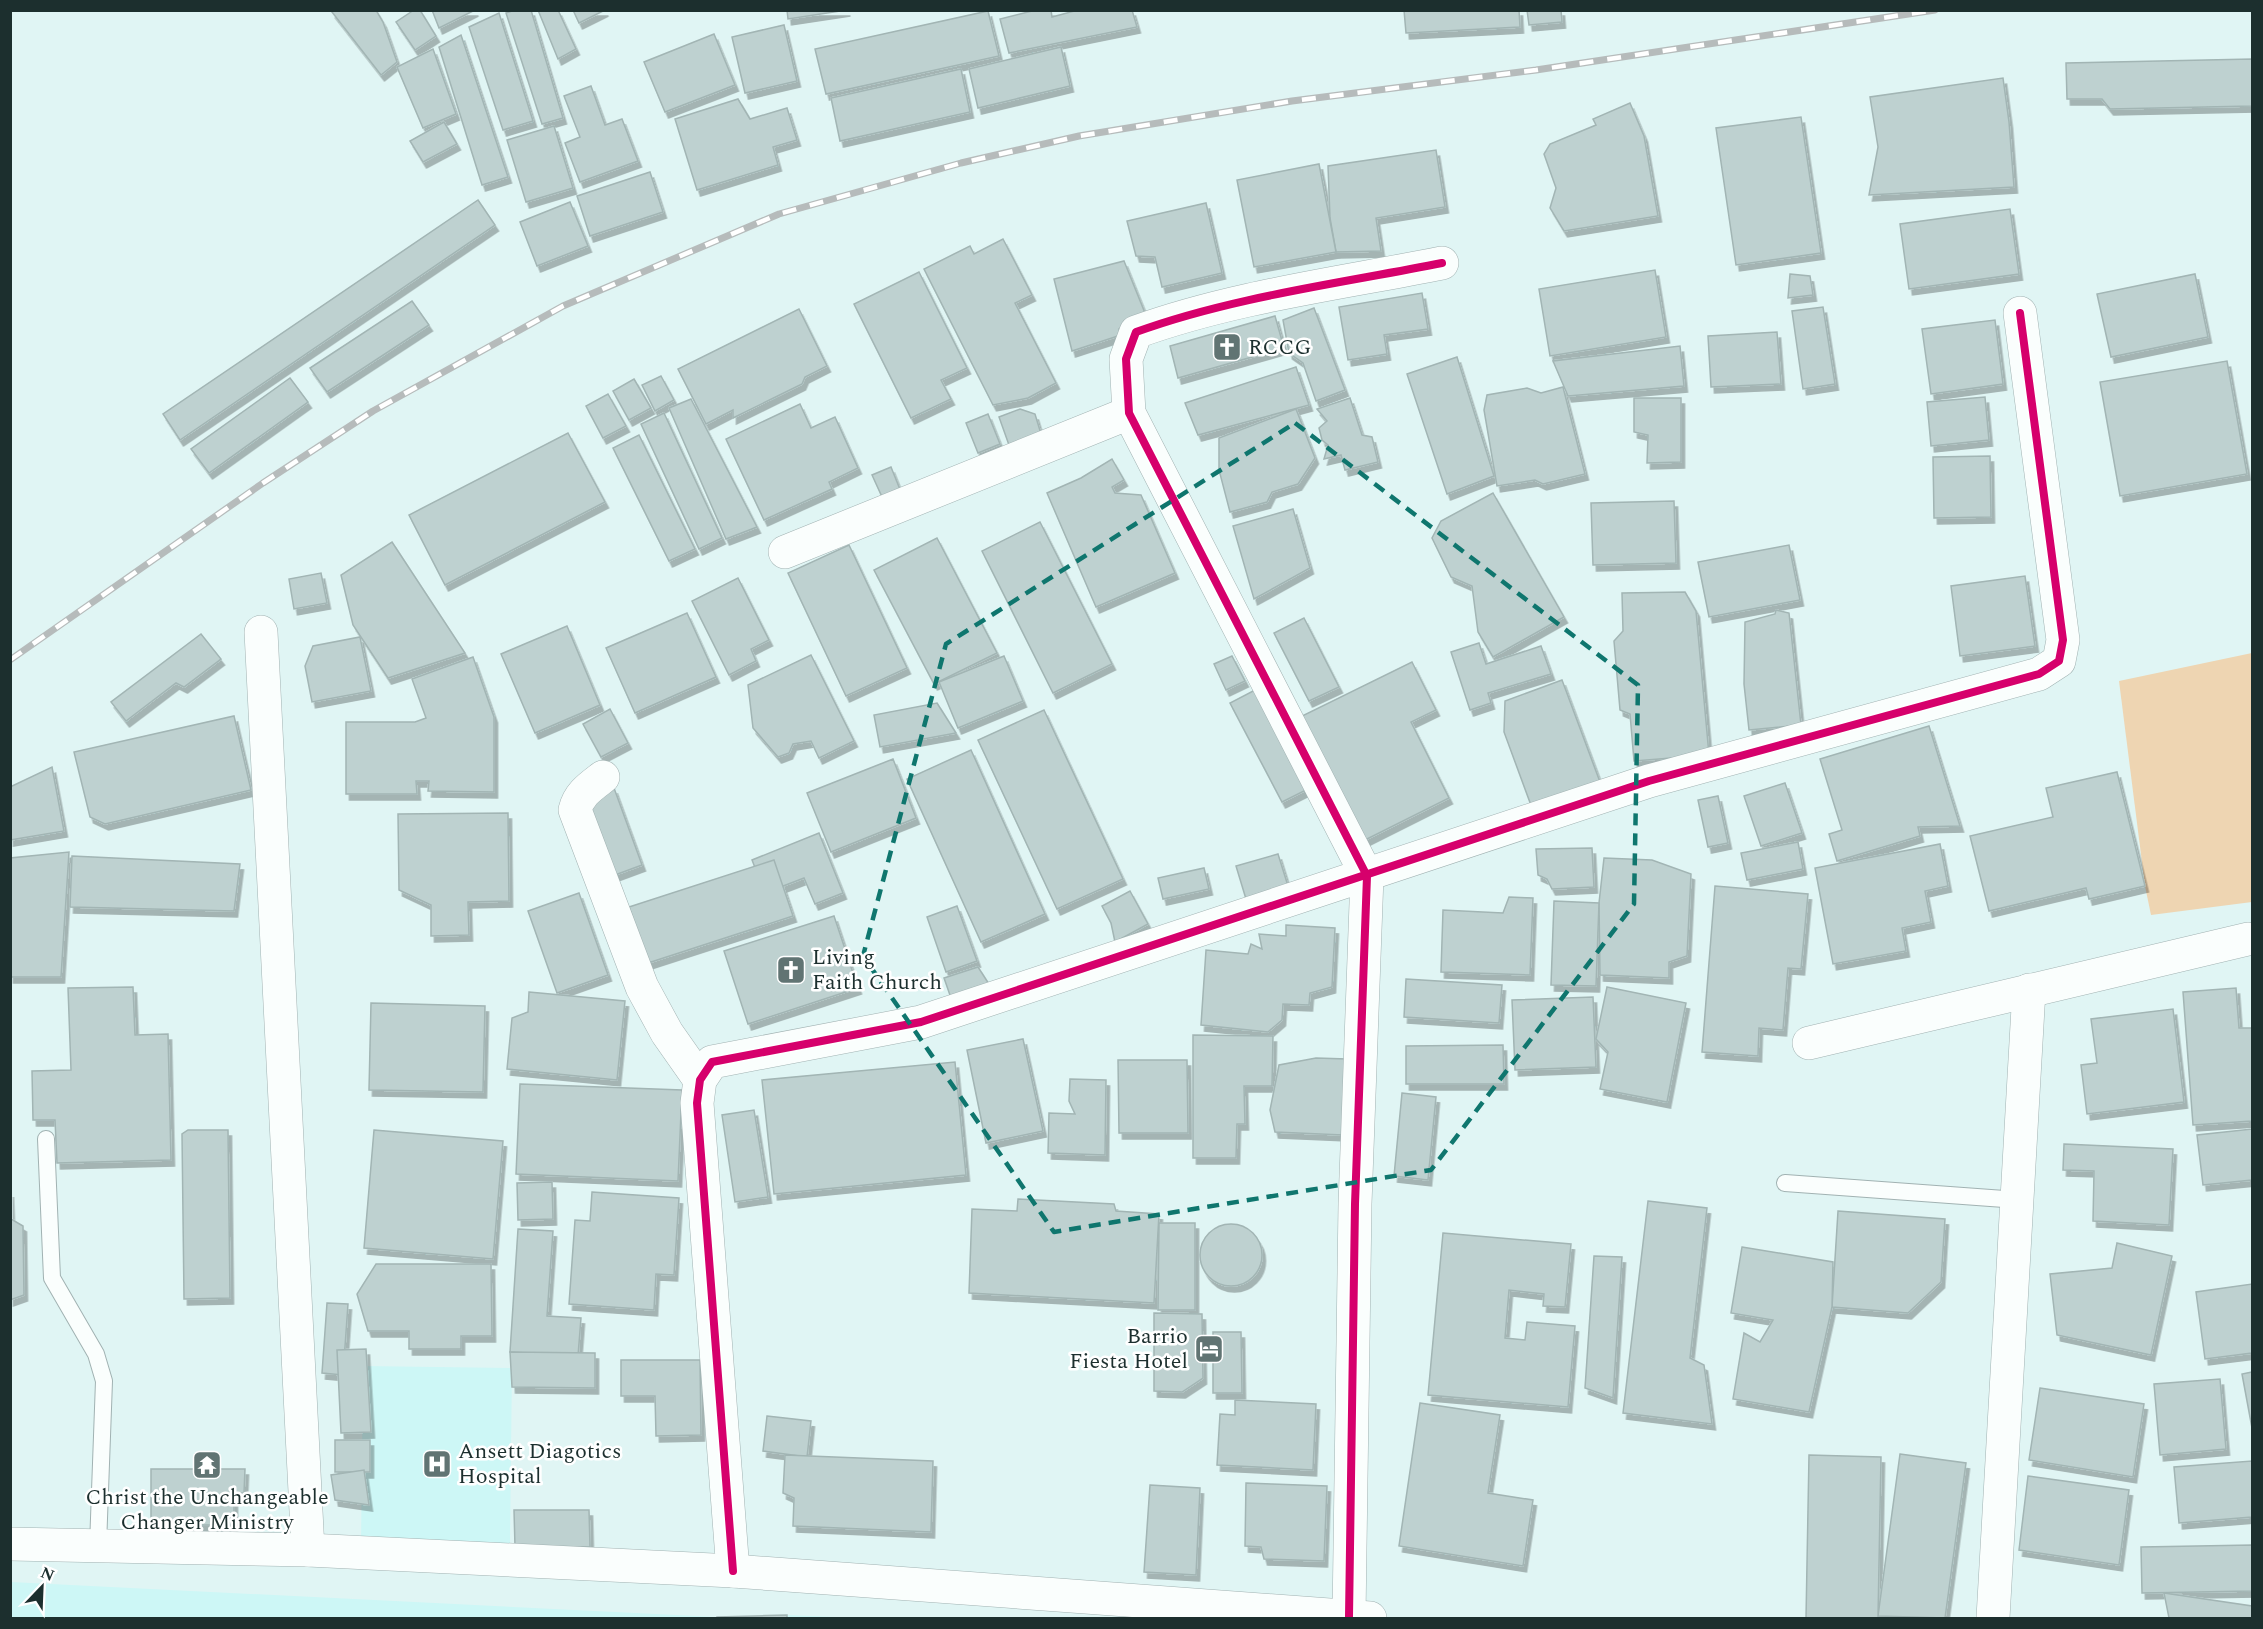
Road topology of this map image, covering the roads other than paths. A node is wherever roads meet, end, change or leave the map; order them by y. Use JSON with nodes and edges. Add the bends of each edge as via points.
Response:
{"nodes":[{"id":1,"x":1442,"y":263,"type":"dead end"},
{"id":2,"x":2020,"y":313,"type":"dead end"},
{"id":3,"x":1129,"y":413,"type":"junction"},
{"id":4,"x":785,"y":552,"type":"dead end"},
{"id":5,"x":261,"y":632,"type":"dead end"},
{"id":6,"x":603,"y":777,"type":"dead end"},
{"id":7,"x":1367,"y":876,"type":"junction"},
{"id":8,"x":2248,"y":939,"type":"dead end"},
{"id":9,"x":2029,"y":990,"type":"junction"},
{"id":10,"x":1809,"y":1043,"type":"dead end"},
{"id":11,"x":700,"y":1080,"type":"junction"},
{"id":12,"x":46,"y":1139,"type":"dead end"},
{"id":13,"x":1785,"y":1183,"type":"dead end"},
{"id":14,"x":2018,"y":1200,"type":"junction"},
{"id":15,"x":10,"y":1544,"type":"edge"},
{"id":16,"x":99,"y":1546,"type":"junction"},
{"id":17,"x":308,"y":1550,"type":"junction"},
{"id":18,"x":733,"y":1571,"type":"junction"},
{"id":19,"x":1360,"y":1618,"type":"edge"},
{"id":20,"x":1993,"y":1618,"type":"edge"}],
"edges":[{"from":1,"to":3,"type":"street","via":[[1276,296],[1167,321],[1136,333],[1126,359]]},
{"from":2,"to":7,"type":"street","via":[[2063,640],[2059,661],[2039,674],[1649,781]]},
{"from":3,"to":4,"type":"street"},
{"from":3,"to":7,"type":"street"},
{"from":5,"to":17,"type":"street"},
{"from":6,"to":11,"type":"street","via":[[585,790],[575,810],[642,987],[667,1033]]},
{"from":7,"to":11,"type":"street","via":[[921,1022],[712,1062]]},
{"from":7,"to":19,"type":"street","via":[[1354,1204]]},
{"from":8,"to":9,"type":"street"},
{"from":9,"to":10,"type":"street"},
{"from":9,"to":14,"type":"street"},
{"from":11,"to":18,"type":"street","via":[[697,1102]]},
{"from":12,"to":16,"type":"lane","via":[[52,1278],[96,1354],[104,1381]]},
{"from":13,"to":14,"type":"lane"},
{"from":14,"to":20,"type":"street"},
{"from":15,"to":16,"type":"street"},
{"from":16,"to":17,"type":"street"},
{"from":17,"to":18,"type":"street"},
{"from":18,"to":19,"type":"street"}]}
